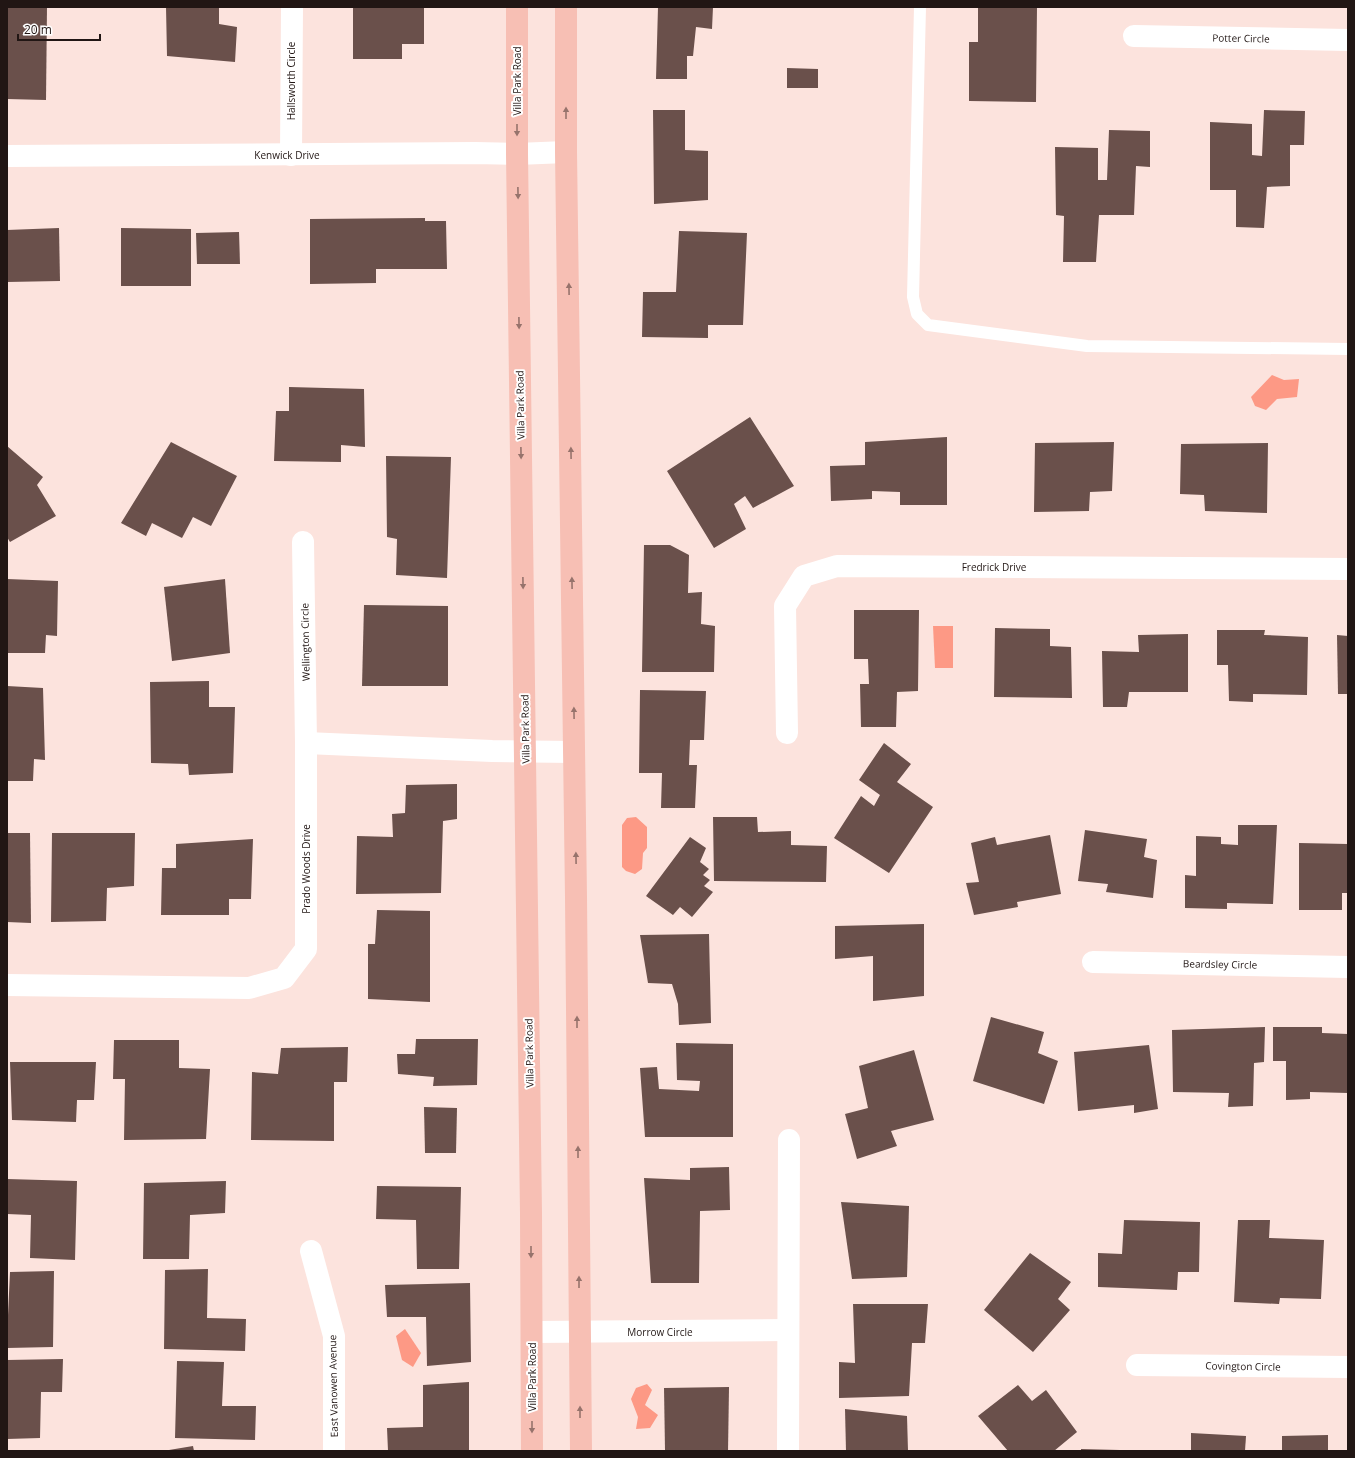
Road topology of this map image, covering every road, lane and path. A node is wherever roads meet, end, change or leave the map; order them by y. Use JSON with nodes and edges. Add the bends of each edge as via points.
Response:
{"nodes":[{"id":1,"x":292,"y":7,"type":"edge"},
{"id":2,"x":517,"y":7,"type":"edge"},
{"id":3,"x":566,"y":7,"type":"edge"},
{"id":4,"x":920,"y":7,"type":"edge"},
{"id":5,"x":1134,"y":36,"type":"dead end"},
{"id":6,"x":1348,"y":40,"type":"edge"},
{"id":7,"x":566,"y":152,"type":"junction"},
{"id":8,"x":517,"y":154,"type":"junction"},
{"id":9,"x":291,"y":155,"type":"junction"},
{"id":10,"x":7,"y":156,"type":"edge"},
{"id":11,"x":1348,"y":349,"type":"edge"},
{"id":12,"x":304,"y":542,"type":"dead end"},
{"id":13,"x":1348,"y":569,"type":"edge"},
{"id":14,"x":787,"y":733,"type":"dead end"},
{"id":15,"x":306,"y":742,"type":"junction"},
{"id":16,"x":525,"y":750,"type":"junction"},
{"id":17,"x":574,"y":752,"type":"junction"},
{"id":18,"x":1093,"y":962,"type":"dead end"},
{"id":19,"x":1348,"y":967,"type":"edge"},
{"id":20,"x":7,"y":985,"type":"edge"},
{"id":21,"x":789,"y":1140,"type":"dead end"},
{"id":22,"x":311,"y":1251,"type":"dead end"},
{"id":23,"x":788,"y":1330,"type":"junction"},
{"id":24,"x":532,"y":1332,"type":"junction"},
{"id":25,"x":580,"y":1332,"type":"junction"},
{"id":26,"x":1137,"y":1365,"type":"dead end"},
{"id":27,"x":1348,"y":1367,"type":"edge"},
{"id":28,"x":334,"y":1451,"type":"edge"},
{"id":29,"x":532,"y":1451,"type":"edge"},
{"id":30,"x":580,"y":1451,"type":"edge"},
{"id":31,"x":788,"y":1451,"type":"edge"}],
"edges":[{"from":1,"to":9,"type":"street","name":"Hallsworth Circle"},
{"from":2,"to":8,"type":"main road","name":"Villa Park Road","one_way":true},
{"from":7,"to":3,"type":"main road","one_way":true},
{"from":4,"to":11,"type":"lane","via":[[913,297],[918,314],[928,325],[1087,346]]},
{"from":5,"to":6,"type":"street","name":"Potter Circle"},
{"from":7,"to":8,"type":"street","name":"Kenwick Drive"},
{"from":17,"to":7,"type":"main road","one_way":true},
{"from":8,"to":9,"type":"street","name":"Kenwick Drive"},
{"from":8,"to":16,"type":"main road","name":"Villa Park Road","one_way":true},
{"from":9,"to":10,"type":"street","name":"Kenwick Drive"},
{"from":12,"to":15,"type":"street","name":"Wellington Circle"},
{"from":13,"to":14,"type":"street","name":"Fredrick Drive","via":[[837,566],[804,576],[785,606]]},
{"from":15,"to":16,"type":"street","via":[[492,751]]},
{"from":15,"to":20,"type":"street","name":"Prado Woods Drive","via":[[306,949],[284,978],[249,988]]},
{"from":16,"to":17,"type":"street"},
{"from":16,"to":24,"type":"main road","name":"Villa Park Road","one_way":true},
{"from":25,"to":17,"type":"main road","one_way":true},
{"from":18,"to":19,"type":"street","name":"Beardsley Circle"},
{"from":21,"to":23,"type":"street"},
{"from":22,"to":28,"type":"street","name":"East Vanowen Avenue","via":[[334,1336]]},
{"from":23,"to":25,"type":"street","name":"Morrow Circle"},
{"from":23,"to":31,"type":"street"},
{"from":24,"to":25,"type":"street","name":"Morrow Circle"},
{"from":24,"to":29,"type":"main road","name":"Villa Park Road","one_way":true},
{"from":30,"to":25,"type":"main road","one_way":true},
{"from":26,"to":27,"type":"street","name":"Covington Circle"}]}
